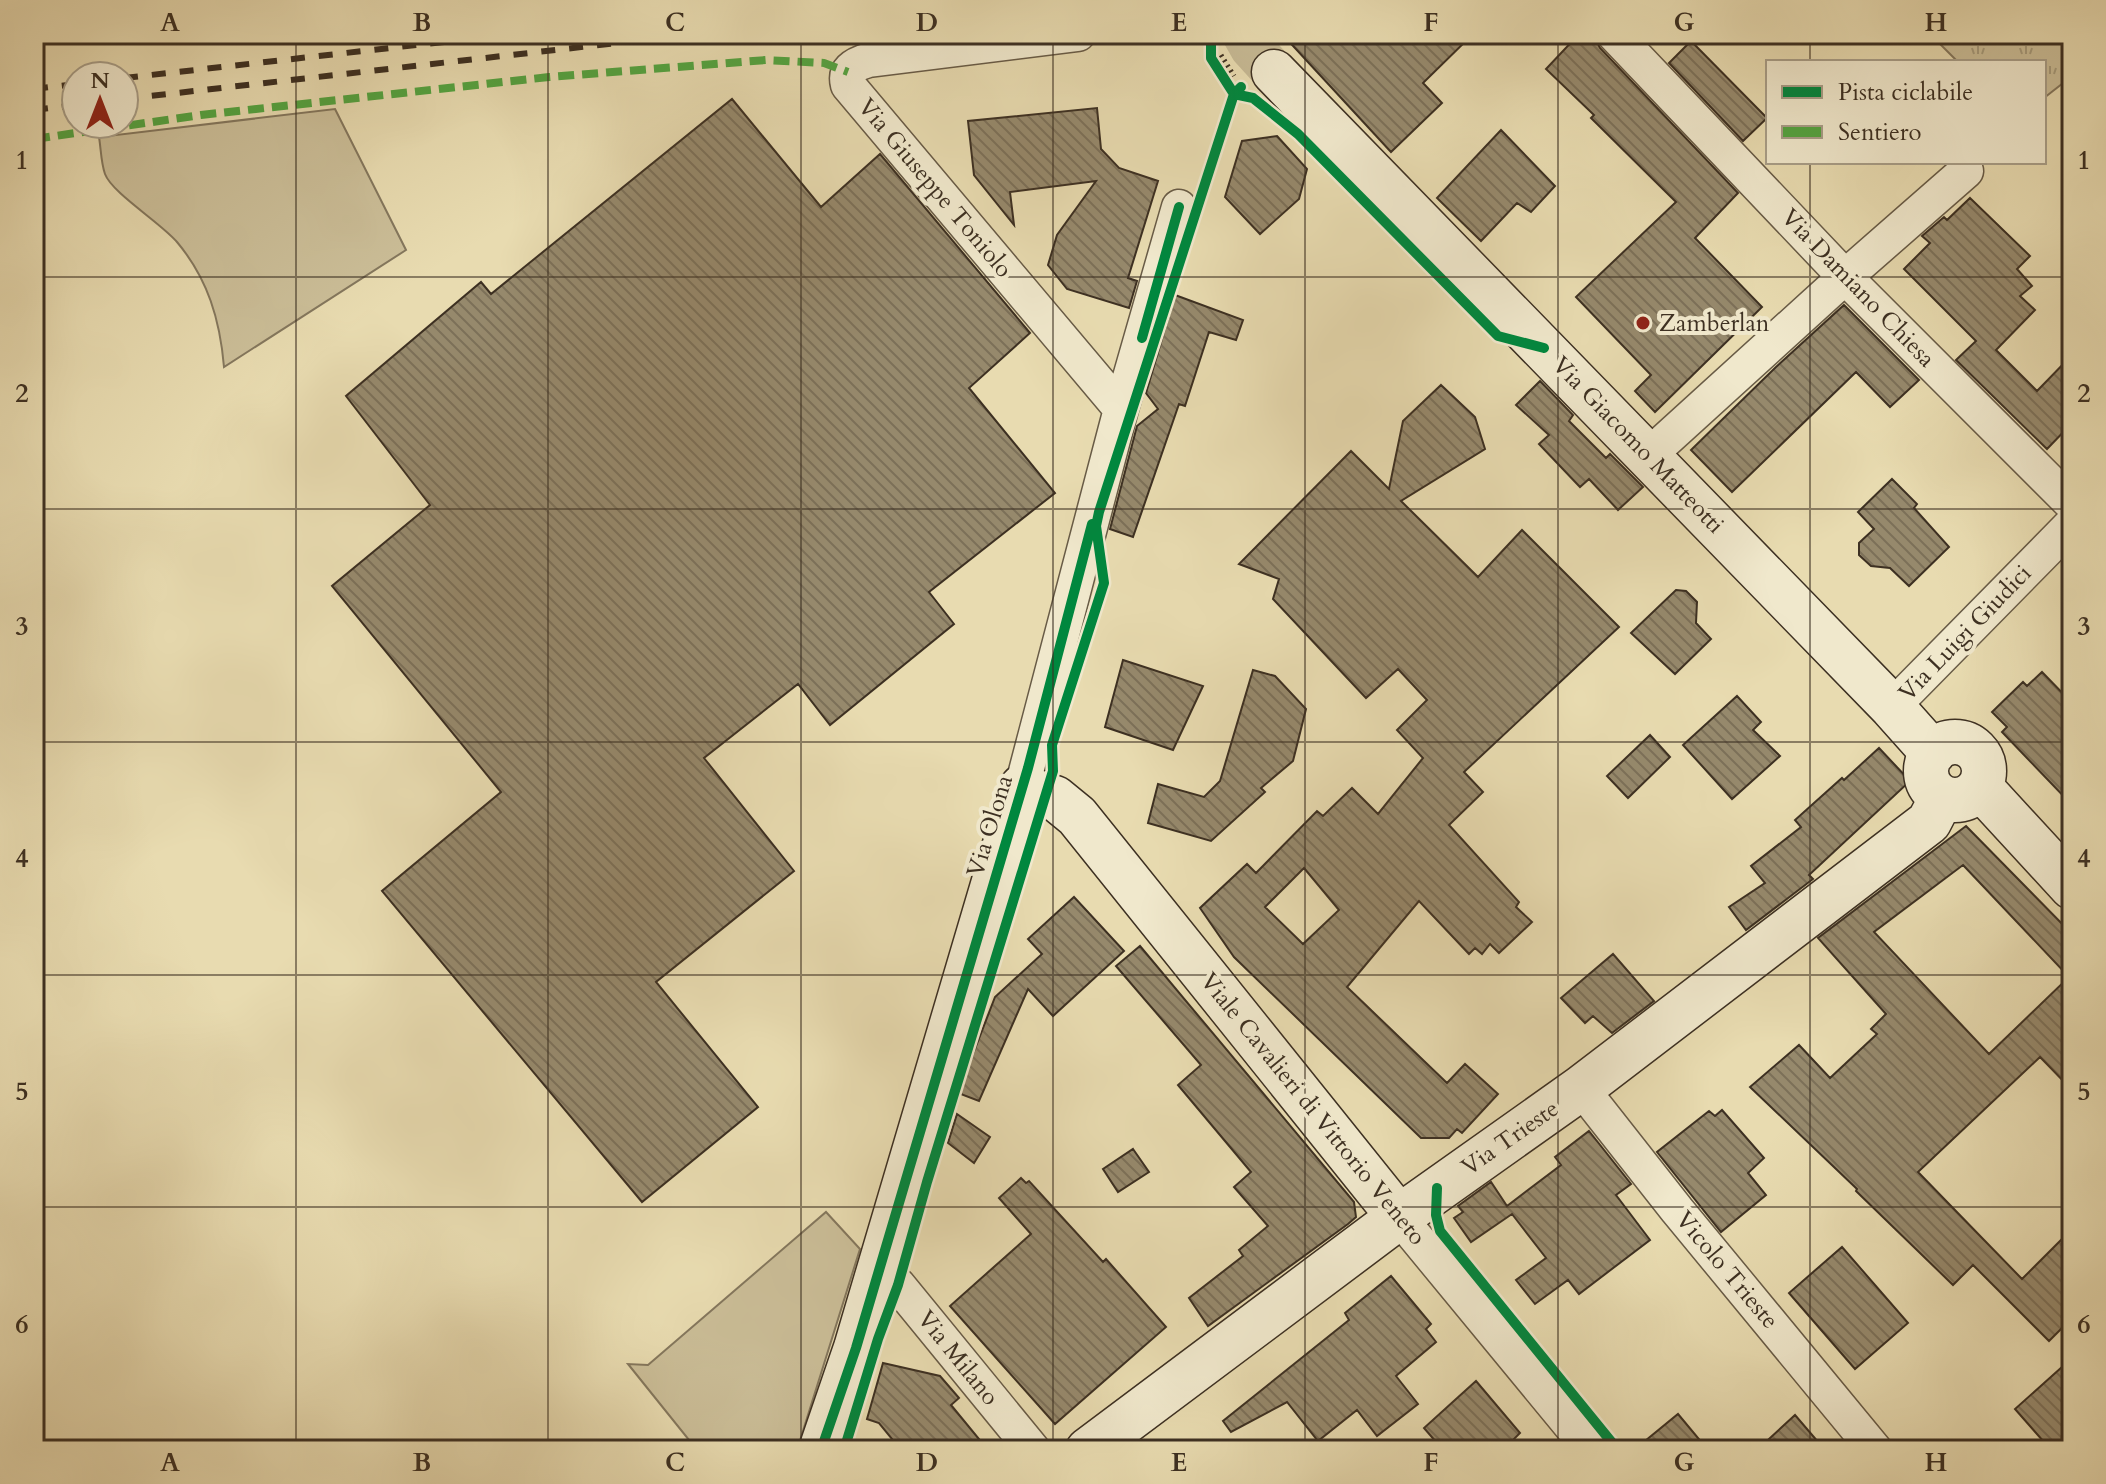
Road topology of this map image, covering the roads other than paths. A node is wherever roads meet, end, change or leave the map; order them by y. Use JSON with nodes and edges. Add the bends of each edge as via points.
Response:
{"nodes":[{"id":1,"x":1078,"y":34,"type":"edge"},
{"id":2,"x":1614,"y":34,"type":"edge"},
{"id":3,"x":1257,"y":80,"type":"tunnel mouth"},
{"id":4,"x":1966,"y":171,"type":"dead end"},
{"id":5,"x":1179,"y":207,"type":"dead end"},
{"id":6,"x":1845,"y":277,"type":"junction"},
{"id":7,"x":1121,"y":409,"type":"junction"},
{"id":8,"x":1648,"y":456,"type":"junction"},
{"id":9,"x":2072,"y":504,"type":"edge"},
{"id":10,"x":2072,"y":524,"type":"edge"},
{"id":11,"x":1892,"y":707,"type":"junction"},
{"id":12,"x":1022,"y":787,"type":"junction"},
{"id":13,"x":1950,"y":802,"type":"junction"},
{"id":14,"x":2072,"y":887,"type":"edge"},
{"id":15,"x":1581,"y":1088,"type":"junction"},
{"id":16,"x":1399,"y":1217,"type":"junction"},
{"id":17,"x":877,"y":1272,"type":"junction"},
{"id":18,"x":821,"y":1450,"type":"edge"},
{"id":19,"x":1033,"y":1450,"type":"edge"},
{"id":20,"x":1088,"y":1450,"type":"edge"},
{"id":21,"x":1591,"y":1450,"type":"edge"},
{"id":22,"x":1875,"y":1450,"type":"edge"}],
"edges":[{"from":1,"to":7,"type":"street","name":"Via Giuseppe Toniolo","via":[[869,60],[857,63],[846,78]]},
{"from":2,"to":6,"type":"street","name":"Via Damiano Chiesa"},
{"from":3,"to":8,"type":"street","name":"Via Giacomo Matteotti"},
{"from":4,"to":6,"type":"street"},
{"from":5,"to":7,"type":"street","name":"Via Olona"},
{"from":6,"to":8,"type":"street"},
{"from":6,"to":9,"type":"street","name":"Via Damiano Chiesa"},
{"from":7,"to":12,"type":"street","name":"Via Olona"},
{"from":8,"to":11,"type":"street","name":"Via Giacomo Matteotti"},
{"from":10,"to":11,"type":"street","name":"Via Luigi Giudici"},
{"from":11,"to":13,"type":"street","name":"Via Giacomo Matteotti","via":[[1933,753],[1956,742],[1972,748],[1983,762],[1985,770]]},
{"from":12,"to":16,"type":"street","name":"Viale Cavalieri di Vittorio Veneto","via":[[1055,798],[1077,816]]},
{"from":12,"to":17,"type":"street","name":"Via Olona"},
{"from":13,"to":14,"type":"street"},
{"from":13,"to":15,"type":"street","name":"Via Trieste"},
{"from":15,"to":16,"type":"street","name":"Via Trieste"},
{"from":15,"to":22,"type":"street","name":"Vicolo Trieste"},
{"from":16,"to":20,"type":"street","name":"Via Trieste"},
{"from":16,"to":21,"type":"street","name":"Viale Cavalieri di Vittorio Veneto"},
{"from":17,"to":18,"type":"street","name":"Via Olona"},
{"from":17,"to":19,"type":"street","name":"Via Milano","via":[[898,1285]]}]}
